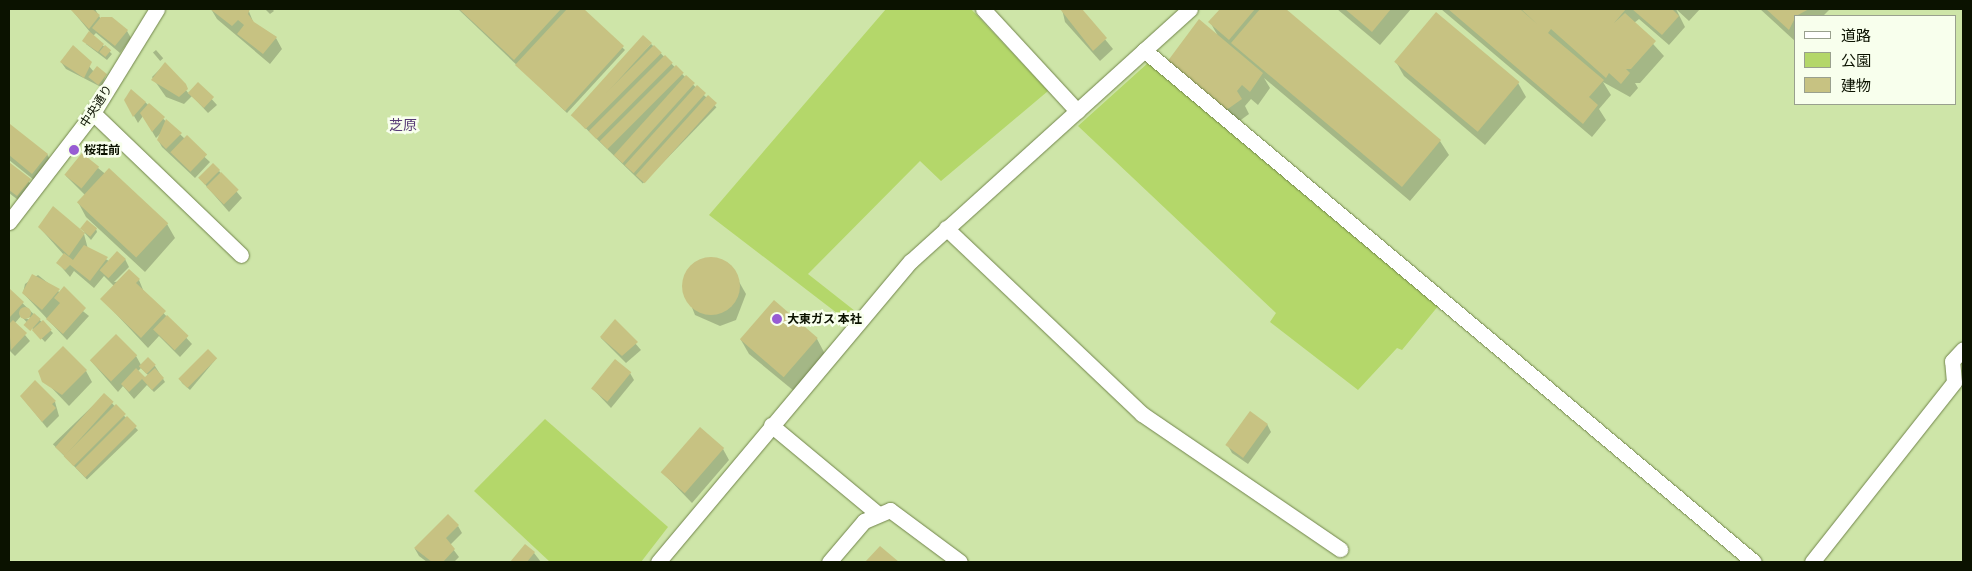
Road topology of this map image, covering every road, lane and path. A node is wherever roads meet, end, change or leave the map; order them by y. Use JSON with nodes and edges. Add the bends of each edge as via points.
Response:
{"nodes":[{"id":1,"x":157,"y":9,"type":"edge"},
{"id":2,"x":983,"y":9,"type":"edge"},
{"id":3,"x":1190,"y":9,"type":"edge"},
{"id":4,"x":1144,"y":50,"type":"junction"},
{"id":5,"x":1077,"y":111,"type":"junction"},
{"id":6,"x":93,"y":113,"type":"junction"},
{"id":7,"x":9,"y":222,"type":"edge"},
{"id":8,"x":946,"y":228,"type":"junction"},
{"id":9,"x":241,"y":255,"type":"dead end"},
{"id":10,"x":1963,"y":349,"type":"edge"},
{"id":11,"x":771,"y":425,"type":"junction"},
{"id":12,"x":877,"y":512,"type":"junction"},
{"id":13,"x":1340,"y":549,"type":"dead end"},
{"id":14,"x":658,"y":562,"type":"edge"},
{"id":15,"x":830,"y":562,"type":"edge"},
{"id":16,"x":960,"y":562,"type":"edge"},
{"id":17,"x":1754,"y":562,"type":"edge"},
{"id":18,"x":1812,"y":562,"type":"edge"}],
"edges":[{"from":1,"to":6,"type":"street","name":"中央通り"},
{"from":2,"to":5,"type":"street"},
{"from":3,"to":4,"type":"street"},
{"from":4,"to":5,"type":"street"},
{"from":4,"to":17,"type":"street"},
{"from":5,"to":8,"type":"street"},
{"from":6,"to":7,"type":"street","name":"中央通り"},
{"from":6,"to":9,"type":"street"},
{"from":8,"to":11,"type":"street","via":[[854,325]]},
{"from":8,"to":13,"type":"street","via":[[1142,414]]},
{"from":10,"to":18,"type":"street","via":[[1952,362],[1954,382]]},
{"from":11,"to":12,"type":"street"},
{"from":11,"to":14,"type":"street"},
{"from":12,"to":15,"type":"street"},
{"from":12,"to":16,"type":"street","via":[[900,514]]}]}
